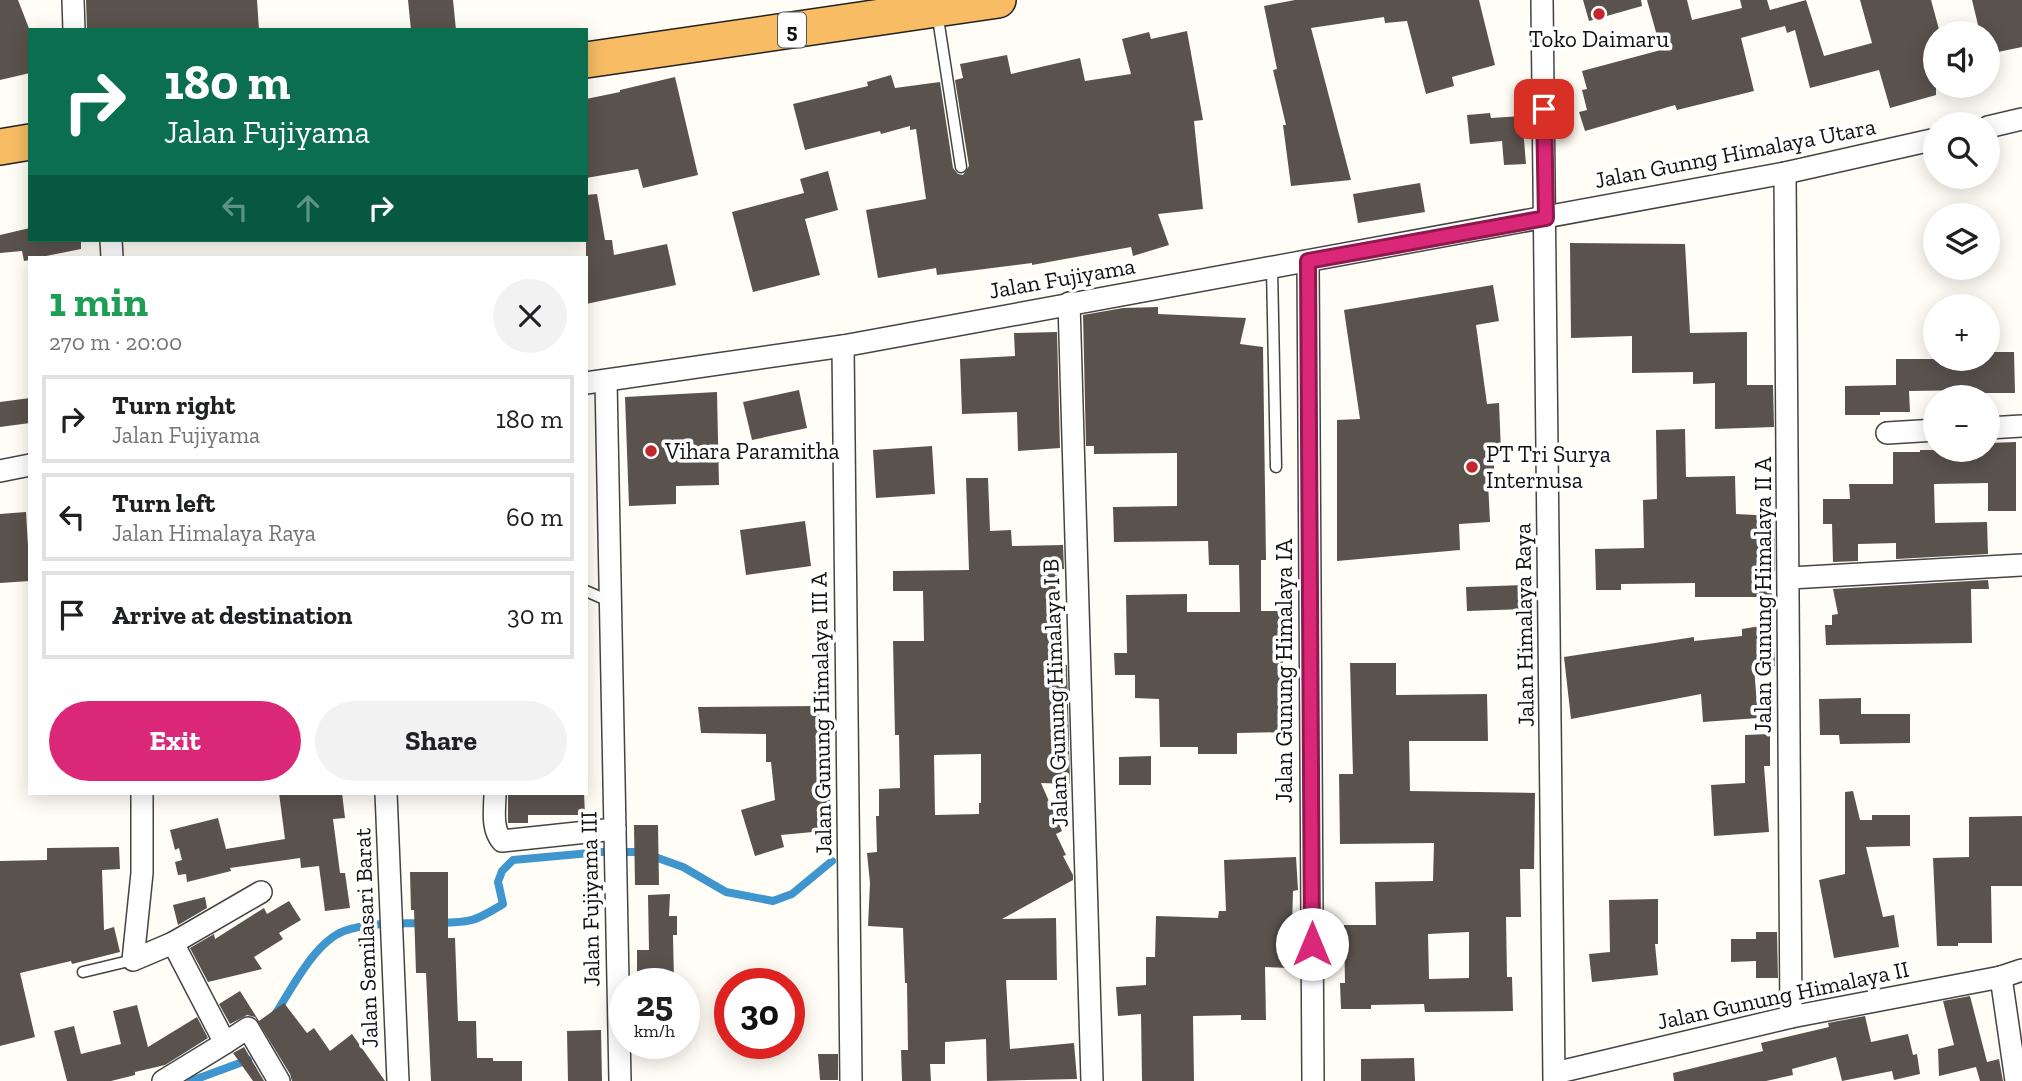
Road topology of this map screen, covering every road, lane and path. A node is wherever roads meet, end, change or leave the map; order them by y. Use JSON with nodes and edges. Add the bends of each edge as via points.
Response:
{"nodes":[{"id":1,"x":73,"y":0,"type":"edge"},
{"id":2,"x":998,"y":0,"type":"edge"},
{"id":3,"x":1542,"y":0,"type":"edge"},
{"id":4,"x":937,"y":9,"type":"junction"},
{"id":5,"x":74,"y":28,"type":"edge"},
{"id":6,"x":588,"y":60,"type":"edge"},
{"id":7,"x":2022,"y":119,"type":"edge"},
{"id":8,"x":2000,"y":124,"type":"edge"},
{"id":9,"x":28,"y":142,"type":"edge"},
{"id":10,"x":1923,"y":142,"type":"edge"},
{"id":11,"x":0,"y":147,"type":"edge"},
{"id":12,"x":961,"y":167,"type":"dead end"},
{"id":13,"x":1785,"y":173,"type":"junction"},
{"id":14,"x":1546,"y":218,"type":"junction"},
{"id":15,"x":1308,"y":261,"type":"junction"},
{"id":16,"x":1272,"y":268,"type":"junction"},
{"id":17,"x":1069,"y":303,"type":"junction"},
{"id":18,"x":843,"y":346,"type":"junction"},
{"id":19,"x":596,"y":382,"type":"edge"},
{"id":20,"x":2022,"y":426,"type":"edge"},
{"id":21,"x":2000,"y":427,"type":"edge"},
{"id":22,"x":1923,"y":431,"type":"edge"},
{"id":23,"x":1887,"y":433,"type":"dead end"},
{"id":24,"x":28,"y":465,"type":"edge"},
{"id":25,"x":1276,"y":467,"type":"dead end"},
{"id":26,"x":0,"y":471,"type":"edge"},
{"id":27,"x":2022,"y":565,"type":"edge"},
{"id":28,"x":1790,"y":578,"type":"junction"},
{"id":29,"x":588,"y":592,"type":"edge"},
{"id":30,"x":611,"y":602,"type":"junction"},
{"id":31,"x":142,"y":795,"type":"edge"},
{"id":32,"x":386,"y":795,"type":"edge"},
{"id":33,"x":495,"y":795,"type":"edge"},
{"id":34,"x":615,"y":829,"type":"junction"},
{"id":35,"x":261,"y":892,"type":"dead end"},
{"id":36,"x":173,"y":943,"type":"junction"},
{"id":37,"x":134,"y":960,"type":"junction"},
{"id":38,"x":2022,"y":970,"type":"edge"},
{"id":39,"x":83,"y":972,"type":"dead end"},
{"id":40,"x":2001,"y":977,"type":"junction"},
{"id":41,"x":1791,"y":1017,"type":"junction"},
{"id":42,"x":225,"y":1043,"type":"junction"},
{"id":43,"x":1554,"y":1077,"type":"edge"},
{"id":44,"x":163,"y":1081,"type":"edge"},
{"id":45,"x":279,"y":1081,"type":"edge"},
{"id":46,"x":398,"y":1081,"type":"edge"},
{"id":47,"x":620,"y":1081,"type":"edge"},
{"id":48,"x":852,"y":1081,"type":"edge"},
{"id":49,"x":1092,"y":1081,"type":"edge"},
{"id":50,"x":1313,"y":1081,"type":"edge"},
{"id":51,"x":2017,"y":1081,"type":"edge"}],
"edges":[{"from":1,"to":5,"type":"street"},
{"from":2,"to":4,"type":"highway","number":"5"},
{"from":3,"to":14,"type":"street","name":"Jalan Himalaya Raya"},
{"from":4,"to":6,"type":"highway","number":"5"},
{"from":4,"to":12,"type":"lane"},
{"from":7,"to":8,"type":"street"},
{"from":9,"to":11,"type":"highway"},
{"from":10,"to":13,"type":"street","name":"Jalan Gunng Himalaya Utara"},
{"from":13,"to":14,"type":"street","name":"Jalan Gunng Himalaya Utara"},
{"from":13,"to":28,"type":"street","name":"Jalan Gunung Himalaya II A"},
{"from":14,"to":15,"type":"street","name":"Jalan Fujiyama"},
{"from":14,"to":43,"type":"street","name":"Jalan Himalaya Raya"},
{"from":15,"to":16,"type":"street","name":"Jalan Fujiyama"},
{"from":15,"to":50,"type":"street","name":"Jalan Gunung Himalaya IA"},
{"from":16,"to":17,"type":"street","name":"Jalan Fujiyama"},
{"from":16,"to":25,"type":"lane"},
{"from":17,"to":18,"type":"street","name":"Jalan Fujiyama"},
{"from":17,"to":49,"type":"street","name":"Jalan Gunung Himalaya I B"},
{"from":18,"to":19,"type":"street","name":"Jalan Fujiyama"},
{"from":18,"to":48,"type":"street","name":"Jalan Gunung Himalaya III A"},
{"from":19,"to":30,"type":"street","name":"Jalan Fujiyama III"},
{"from":20,"to":21,"type":"street"},
{"from":22,"to":23,"type":"street"},
{"from":24,"to":26,"type":"street"},
{"from":27,"to":28,"type":"street"},
{"from":28,"to":41,"type":"street","name":"Jalan Gunung Himalaya II A"},
{"from":29,"to":30,"type":"lane"},
{"from":30,"to":34,"type":"street","name":"Jalan Fujiyama III"},
{"from":31,"to":37,"type":"street","via":[[142,873]]},
{"from":32,"to":46,"type":"street","name":"Jalan Semilasari Barat"},
{"from":33,"to":34,"type":"street","via":[[495,822],[502,841]]},
{"from":34,"to":47,"type":"street","name":"Jalan Fujiyama III"},
{"from":35,"to":36,"type":"street"},
{"from":36,"to":37,"type":"street"},
{"from":36,"to":42,"type":"street"},
{"from":37,"to":39,"type":"lane"},
{"from":38,"to":40,"type":"street","name":"Jalan Gunung Himalaya II"},
{"from":40,"to":41,"type":"street","name":"Jalan Gunung Himalaya II"},
{"from":40,"to":51,"type":"street"},
{"from":41,"to":43,"type":"street","name":"Jalan Gunung Himalaya II"},
{"from":42,"to":44,"type":"street"},
{"from":42,"to":45,"type":"street","via":[[248,1028]]}]}
